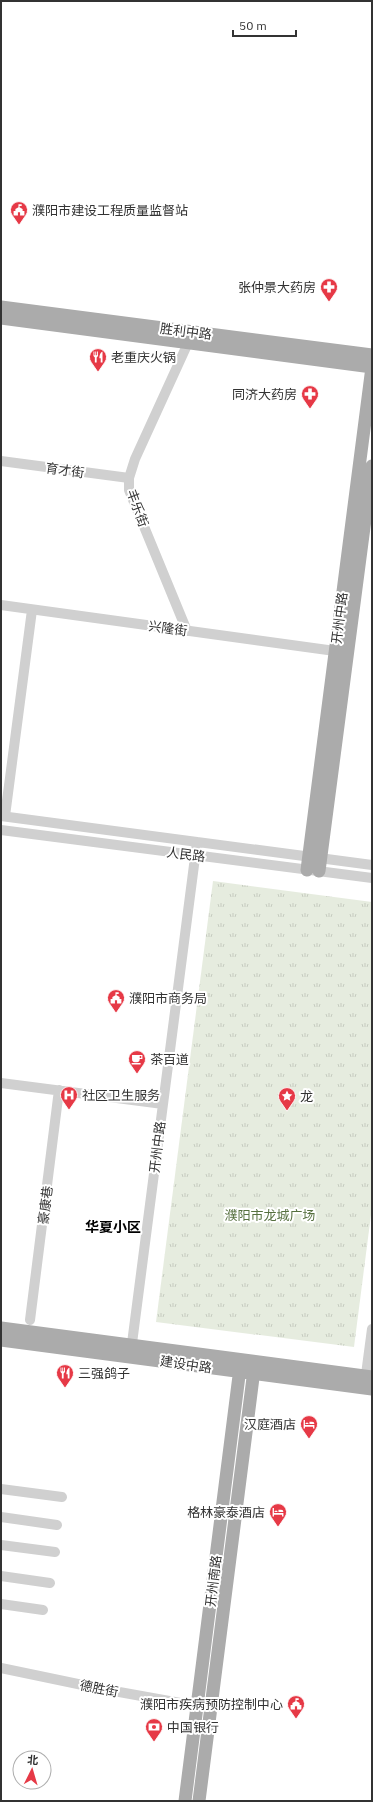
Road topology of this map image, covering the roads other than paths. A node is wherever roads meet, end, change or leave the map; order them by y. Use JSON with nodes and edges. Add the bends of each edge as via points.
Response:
{"nodes":[{"id":1,"x":1,"y":306,"type":"edge"},
{"id":2,"x":1,"y":318,"type":"edge"},
{"id":3,"x":188,"y":343,"type":"junction"},
{"id":4,"x":372,"y":355,"type":"edge"},
{"id":5,"x":372,"y":367,"type":"edge"},
{"id":6,"x":1,"y":461,"type":"edge"},
{"id":7,"x":372,"y":466,"type":"edge"},
{"id":8,"x":129,"y":478,"type":"junction"},
{"id":9,"x":1,"y":605,"type":"edge"},
{"id":10,"x":32,"y":610,"type":"junction"},
{"id":11,"x":187,"y":631,"type":"junction"},
{"id":12,"x":335,"y":651,"type":"junction"},
{"id":13,"x":3,"y":816,"type":"edge"},
{"id":14,"x":1,"y":830,"type":"edge"},
{"id":15,"x":197,"y":842,"type":"junction"},
{"id":16,"x":195,"y":855,"type":"junction"},
{"id":17,"x":315,"y":857,"type":"junction"},
{"id":18,"x":372,"y":864,"type":"edge"},
{"id":19,"x":313,"y":871,"type":"junction"},
{"id":20,"x":372,"y":878,"type":"edge"},
{"id":21,"x":1,"y":1083,"type":"edge"},
{"id":22,"x":59,"y":1090,"type":"junction"},
{"id":23,"x":163,"y":1104,"type":"junction"},
{"id":24,"x":30,"y":1320,"type":"dead end"},
{"id":25,"x":1,"y":1328,"type":"edge"},
{"id":26,"x":372,"y":1329,"type":"edge"},
{"id":27,"x":1,"y":1340,"type":"edge"},
{"id":28,"x":131,"y":1351,"type":"junction"},
{"id":29,"x":241,"y":1366,"type":"junction"},
{"id":30,"x":255,"y":1368,"type":"junction"},
{"id":31,"x":369,"y":1383,"type":"edge"},
{"id":32,"x":1,"y":1489,"type":"edge"},
{"id":33,"x":62,"y":1497,"type":"dead end"},
{"id":34,"x":1,"y":1517,"type":"edge"},
{"id":35,"x":57,"y":1525,"type":"dead end"},
{"id":36,"x":1,"y":1545,"type":"edge"},
{"id":37,"x":55,"y":1552,"type":"dead end"},
{"id":38,"x":1,"y":1576,"type":"edge"},
{"id":39,"x":50,"y":1583,"type":"dead end"},
{"id":40,"x":1,"y":1604,"type":"edge"},
{"id":41,"x":43,"y":1610,"type":"dead end"},
{"id":42,"x":1,"y":1668,"type":"edge"},
{"id":43,"x":197,"y":1706,"type":"junction"},
{"id":44,"x":185,"y":1801,"type":"edge"},
{"id":45,"x":199,"y":1801,"type":"edge"}],
"edges":[{"from":1,"to":4,"type":"main road","name":"胜利中路"},
{"from":2,"to":3,"type":"main road","name":"胜利中路"},
{"from":3,"to":5,"type":"main road","name":"胜利中路"},
{"from":3,"to":8,"type":"street","name":"丰乐街","via":[[134,459]]},
{"from":5,"to":12,"type":"main road","name":"开州中路"},
{"from":6,"to":8,"type":"street","name":"育才街"},
{"from":7,"to":17,"type":"main road","name":"开州中路"},
{"from":8,"to":11,"type":"street","name":"丰乐街","via":[[129,490]]},
{"from":9,"to":10,"type":"street","name":"兴隆街"},
{"from":10,"to":11,"type":"street","name":"兴隆街"},
{"from":10,"to":13,"type":"street"},
{"from":11,"to":12,"type":"street","name":"兴隆街"},
{"from":12,"to":17,"type":"main road","name":"开州中路"},
{"from":13,"to":15,"type":"street","name":"人民路"},
{"from":14,"to":16,"type":"street","name":"人民路"},
{"from":15,"to":16,"type":"street","name":"开州中路"},
{"from":15,"to":17,"type":"street","name":"人民路"},
{"from":16,"to":19,"type":"street","name":"人民路"},
{"from":16,"to":23,"type":"street","name":"开州中路"},
{"from":17,"to":18,"type":"street","name":"人民路"},
{"from":17,"to":19,"type":"main road","name":"开州中路"},
{"from":19,"to":20,"type":"street","name":"人民路"},
{"from":21,"to":22,"type":"street"},
{"from":22,"to":23,"type":"street"},
{"from":22,"to":24,"type":"street","name":"豪康巷"},
{"from":23,"to":28,"type":"street","name":"开州中路"},
{"from":25,"to":28,"type":"main road","name":"建设中路"},
{"from":26,"to":31,"type":"street"},
{"from":27,"to":28,"type":"main road","name":"建设中路"},
{"from":28,"to":29,"type":"main road","name":"建设中路"},
{"from":29,"to":30,"type":"main road","name":"建设中路"},
{"from":29,"to":43,"type":"main road","name":"开州南路"},
{"from":30,"to":31,"type":"main road","name":"建设中路"},
{"from":30,"to":45,"type":"main road","name":"开州南路"},
{"from":32,"to":33,"type":"street"},
{"from":34,"to":35,"type":"street"},
{"from":36,"to":37,"type":"street"},
{"from":38,"to":39,"type":"street"},
{"from":40,"to":41,"type":"street"},
{"from":42,"to":43,"type":"street","name":"德胜街"},
{"from":43,"to":44,"type":"main road","name":"开州南路"}]}
